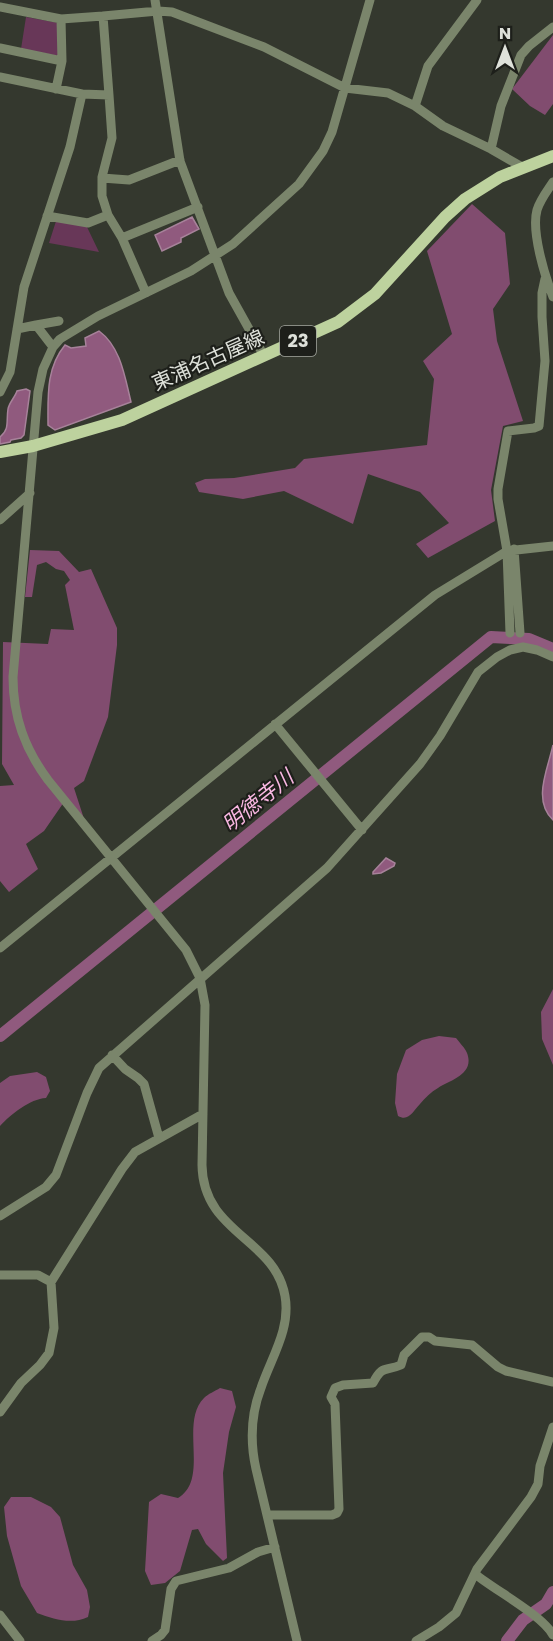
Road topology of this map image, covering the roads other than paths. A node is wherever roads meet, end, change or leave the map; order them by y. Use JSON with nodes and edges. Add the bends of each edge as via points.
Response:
{"nodes":[{"id":1,"x":155,"y":0,"type":"edge"},
{"id":2,"x":370,"y":0,"type":"edge"},
{"id":3,"x":477,"y":0,"type":"edge"},
{"id":4,"x":0,"y":7,"type":"edge"},
{"id":5,"x":158,"y":12,"type":"junction"},
{"id":6,"x":103,"y":16,"type":"junction"},
{"id":7,"x":61,"y":19,"type":"junction"},
{"id":8,"x":553,"y":27,"type":"edge"},
{"id":9,"x":0,"y":48,"type":"edge"},
{"id":10,"x":62,"y":61,"type":"junction"},
{"id":11,"x":0,"y":77,"type":"edge"},
{"id":12,"x":345,"y":88,"type":"junction"},
{"id":13,"x":56,"y":89,"type":"junction"},
{"id":14,"x":82,"y":94,"type":"junction"},
{"id":15,"x":109,"y":95,"type":"junction"},
{"id":16,"x":415,"y":106,"type":"junction"},
{"id":17,"x":491,"y":149,"type":"junction"},
{"id":18,"x":553,"y":156,"type":"edge"},
{"id":19,"x":180,"y":160,"type":"junction"},
{"id":20,"x":522,"y":167,"type":"junction"},
{"id":21,"x":102,"y":178,"type":"junction"},
{"id":22,"x":553,"y":182,"type":"edge"},
{"id":23,"x":198,"y":207,"type":"junction"},
{"id":24,"x":108,"y":215,"type":"junction"},
{"id":25,"x":47,"y":216,"type":"junction"},
{"id":26,"x":122,"y":238,"type":"junction"},
{"id":27,"x":215,"y":257,"type":"junction"},
{"id":28,"x":545,"y":279,"type":"junction"},
{"id":29,"x":146,"y":292,"type":"junction"},
{"id":30,"x":553,"y":297,"type":"edge"},
{"id":31,"x":59,"y":321,"type":"dead end"},
{"id":32,"x":36,"y":325,"type":"junction"},
{"id":33,"x":17,"y":329,"type":"junction"},
{"id":34,"x":52,"y":346,"type":"junction"},
{"id":35,"x":264,"y":356,"type":"junction"},
{"id":36,"x":0,"y":392,"type":"edge"},
{"id":37,"x":33,"y":446,"type":"junction"},
{"id":38,"x":0,"y":452,"type":"edge"},
{"id":39,"x":30,"y":493,"type":"junction"},
{"id":40,"x":0,"y":520,"type":"edge"},
{"id":41,"x":553,"y":546,"type":"edge"},
{"id":42,"x":510,"y":550,"type":"junction"},
{"id":43,"x":515,"y":633,"type":"dead end"},
{"id":44,"x":553,"y":657,"type":"edge"},
{"id":45,"x":275,"y":724,"type":"junction"},
{"id":46,"x":362,"y":830,"type":"junction"},
{"id":47,"x":111,"y":858,"type":"junction"},
{"id":48,"x":0,"y":948,"type":"edge"},
{"id":49,"x":200,"y":978,"type":"junction"},
{"id":50,"x":112,"y":1055,"type":"junction"},
{"id":51,"x":203,"y":1114,"type":"junction"},
{"id":52,"x":159,"y":1138,"type":"junction"},
{"id":53,"x":0,"y":1216,"type":"edge"},
{"id":54,"x":0,"y":1275,"type":"edge"},
{"id":55,"x":51,"y":1282,"type":"junction"},
{"id":56,"x":553,"y":1382,"type":"edge"},
{"id":57,"x":0,"y":1412,"type":"edge"},
{"id":58,"x":553,"y":1427,"type":"edge"},
{"id":59,"x":267,"y":1515,"type":"junction"},
{"id":60,"x":275,"y":1547,"type":"junction"},
{"id":61,"x":475,"y":1574,"type":"junction"},
{"id":62,"x":0,"y":1615,"type":"edge"},
{"id":63,"x":553,"y":1635,"type":"edge"},
{"id":64,"x":20,"y":1641,"type":"edge"},
{"id":65,"x":152,"y":1641,"type":"edge"},
{"id":66,"x":297,"y":1641,"type":"edge"},
{"id":67,"x":416,"y":1641,"type":"edge"}],
"edges":[{"from":1,"to":5,"type":"street"},
{"from":2,"to":12,"type":"street"},
{"from":3,"to":16,"type":"street","via":[[428,66]]},
{"from":4,"to":7,"type":"street"},
{"from":5,"to":6,"type":"street"},
{"from":5,"to":12,"type":"street","via":[[172,12],[264,47]]},
{"from":5,"to":19,"type":"street"},
{"from":6,"to":7,"type":"street"},
{"from":6,"to":15,"type":"street"},
{"from":7,"to":10,"type":"street"},
{"from":8,"to":17,"type":"street","via":[[521,55],[501,106]]},
{"from":9,"to":10,"type":"street"},
{"from":10,"to":13,"type":"street"},
{"from":11,"to":13,"type":"street"},
{"from":12,"to":16,"type":"street","via":[[388,93]]},
{"from":12,"to":27,"type":"street","via":[[323,151],[299,184]]},
{"from":13,"to":14,"type":"street"},
{"from":14,"to":15,"type":"street"},
{"from":14,"to":25,"type":"street","via":[[70,147]]},
{"from":15,"to":21,"type":"street","via":[[112,138]]},
{"from":16,"to":17,"type":"street","via":[[443,126]]},
{"from":17,"to":20,"type":"street"},
{"from":18,"to":20,"type":"main road","name":"東浦名古屋線","number":"23"},
{"from":19,"to":21,"type":"street","via":[[129,180]]},
{"from":19,"to":23,"type":"street"},
{"from":20,"to":35,"type":"main road","name":"東浦名古屋線","number":"23","via":[[465,199],[360,307],[338,322]]},
{"from":21,"to":24,"type":"street"},
{"from":22,"to":28,"type":"street","via":[[542,199],[536,222]]},
{"from":23,"to":26,"type":"street"},
{"from":23,"to":27,"type":"street"},
{"from":24,"to":25,"type":"street","via":[[88,223]]},
{"from":24,"to":26,"type":"street"},
{"from":25,"to":33,"type":"street","via":[[24,287]]},
{"from":26,"to":29,"type":"street"},
{"from":27,"to":29,"type":"street"},
{"from":27,"to":35,"type":"street","via":[[229,293]]},
{"from":28,"to":30,"type":"street"},
{"from":28,"to":42,"type":"street","via":[[545,361],[539,426],[508,431],[498,489]]},
{"from":29,"to":34,"type":"street","via":[[76,328]]},
{"from":31,"to":32,"type":"street"},
{"from":32,"to":33,"type":"street"},
{"from":32,"to":34,"type":"street"},
{"from":33,"to":36,"type":"street","via":[[10,372]]},
{"from":34,"to":37,"type":"street","via":[[40,379]]},
{"from":35,"to":37,"type":"main road","name":"東浦名古屋線","number":"23","via":[[122,420]]},
{"from":37,"to":38,"type":"main road","name":"東浦名古屋線","number":"23"},
{"from":37,"to":39,"type":"street"},
{"from":39,"to":40,"type":"street"},
{"from":39,"to":47,"type":"street","via":[[13,677],[17,720],[24,742],[40,769]]},
{"from":41,"to":42,"type":"street"},
{"from":42,"to":43,"type":"street"},
{"from":42,"to":45,"type":"street","via":[[435,595]]},
{"from":44,"to":46,"type":"street","via":[[523,647],[497,657],[478,672],[420,764]]},
{"from":45,"to":46,"type":"street"},
{"from":45,"to":47,"type":"street"},
{"from":46,"to":49,"type":"street","via":[[320,875]]},
{"from":47,"to":48,"type":"street"},
{"from":47,"to":49,"type":"street","via":[[186,950]]},
{"from":49,"to":50,"type":"street"},
{"from":49,"to":51,"type":"street","via":[[205,1005]]},
{"from":50,"to":52,"type":"street","via":[[144,1084]]},
{"from":50,"to":53,"type":"street","via":[[92,1080],[56,1175],[46,1187]]},
{"from":51,"to":52,"type":"street"},
{"from":51,"to":59,"type":"street","via":[[202,1174],[210,1201],[230,1227],[269,1262],[285,1296],[284,1329],[253,1418],[253,1454]]},
{"from":52,"to":55,"type":"street","via":[[135,1152]]},
{"from":54,"to":55,"type":"street","via":[[38,1275]]},
{"from":55,"to":57,"type":"street","via":[[54,1328],[49,1353]]},
{"from":56,"to":59,"type":"street","via":[[506,1371],[472,1346],[422,1337],[404,1355],[401,1365],[380,1371],[373,1383],[335,1388],[332,1397],[337,1513]]},
{"from":58,"to":61,"type":"street","via":[[534,1491]]},
{"from":59,"to":60,"type":"street"},
{"from":60,"to":65,"type":"street","via":[[230,1568],[176,1581],[171,1589],[165,1630]]},
{"from":60,"to":66,"type":"street"},
{"from":61,"to":63,"type":"street","via":[[544,1623]]},
{"from":61,"to":67,"type":"street","via":[[452,1618]]},
{"from":62,"to":64,"type":"street"}]}
